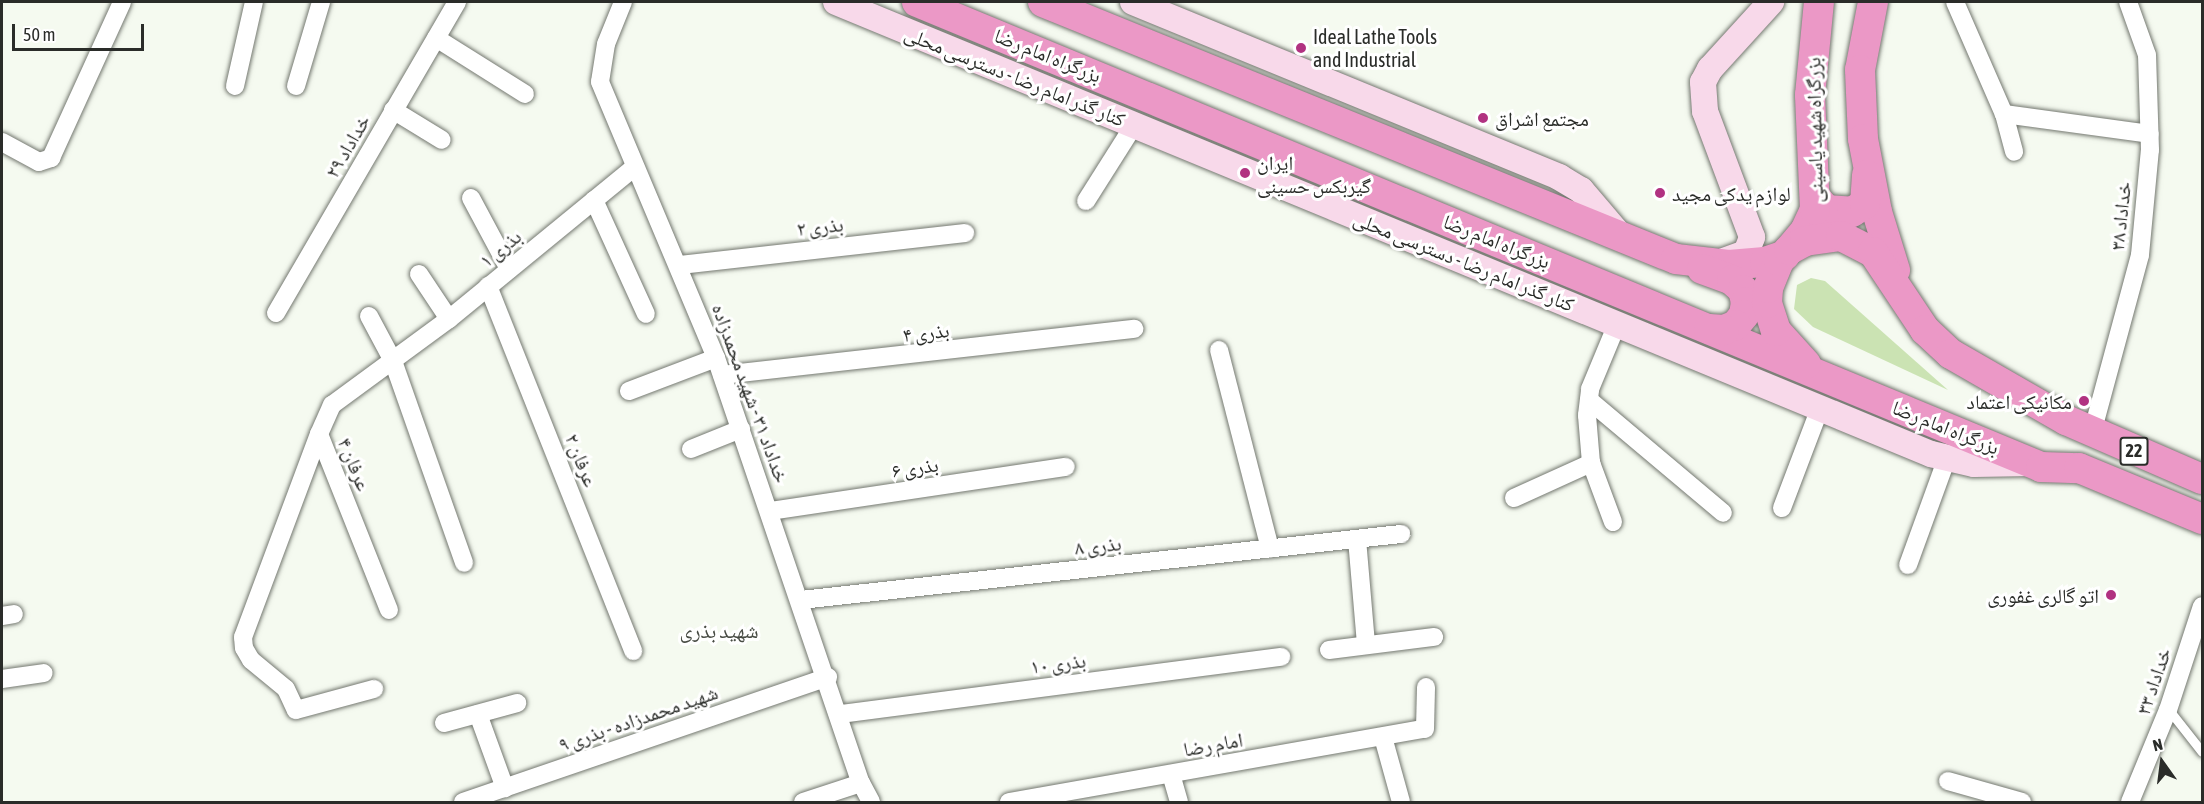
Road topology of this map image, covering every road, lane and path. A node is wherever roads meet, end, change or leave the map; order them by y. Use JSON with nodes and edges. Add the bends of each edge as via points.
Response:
{"nodes":[{"id":1,"x":122,"y":2,"type":"edge"},
{"id":2,"x":254,"y":2,"type":"edge"},
{"id":3,"x":321,"y":2,"type":"edge"},
{"id":4,"x":457,"y":2,"type":"edge"},
{"id":5,"x":623,"y":2,"type":"edge"},
{"id":6,"x":836,"y":2,"type":"edge"},
{"id":7,"x":1043,"y":2,"type":"edge"},
{"id":8,"x":1133,"y":2,"type":"edge"},
{"id":9,"x":1771,"y":2,"type":"edge"},
{"id":10,"x":1818,"y":2,"type":"edge"},
{"id":11,"x":1873,"y":2,"type":"edge"},
{"id":12,"x":1955,"y":2,"type":"edge"},
{"id":13,"x":2128,"y":2,"type":"edge"},
{"id":14,"x":922,"y":3,"type":"edge"},
{"id":15,"x":436,"y":38,"type":"junction"},
{"id":16,"x":1154,"y":47,"type":"junction"},
{"id":17,"x":1272,"y":59,"type":"junction"},
{"id":18,"x":990,"y":65,"type":"junction"},
{"id":19,"x":235,"y":86,"type":"dead end"},
{"id":20,"x":296,"y":86,"type":"dead end"},
{"id":21,"x":525,"y":94,"type":"dead end"},
{"id":22,"x":393,"y":110,"type":"junction"},
{"id":23,"x":2004,"y":114,"type":"junction"},
{"id":24,"x":1134,"y":125,"type":"junction"},
{"id":25,"x":2150,"y":134,"type":"junction"},
{"id":26,"x":442,"y":140,"type":"dead end"},
{"id":27,"x":2,"y":142,"type":"edge"},
{"id":28,"x":2013,"y":152,"type":"dead end"},
{"id":29,"x":1867,"y":166,"type":"junction"},
{"id":30,"x":635,"y":167,"type":"junction"},
{"id":31,"x":471,"y":198,"type":"dead end"},
{"id":32,"x":1816,"y":198,"type":"junction"},
{"id":33,"x":594,"y":200,"type":"junction"},
{"id":34,"x":1086,"y":201,"type":"dead end"},
{"id":35,"x":1410,"y":205,"type":"junction"},
{"id":36,"x":1332,"y":206,"type":"junction"},
{"id":37,"x":966,"y":232,"type":"dead end"},
{"id":38,"x":1622,"y":239,"type":"junction"},
{"id":39,"x":1787,"y":252,"type":"junction"},
{"id":40,"x":1676,"y":259,"type":"junction"},
{"id":41,"x":1714,"y":264,"type":"junction"},
{"id":42,"x":680,"y":265,"type":"junction"},
{"id":43,"x":509,"y":269,"type":"junction"},
{"id":44,"x":419,"y":274,"type":"dead end"},
{"id":45,"x":488,"y":286,"type":"junction"},
{"id":46,"x":1907,"y":304,"type":"junction"},
{"id":47,"x":276,"y":313,"type":"dead end"},
{"id":48,"x":646,"y":314,"type":"dead end"},
{"id":49,"x":369,"y":316,"type":"dead end"},
{"id":50,"x":448,"y":319,"type":"junction"},
{"id":51,"x":1617,"y":324,"type":"junction"},
{"id":52,"x":1134,"y":329,"type":"dead end"},
{"id":53,"x":1709,"y":329,"type":"junction"},
{"id":54,"x":1218,"y":350,"type":"dead end"},
{"id":55,"x":393,"y":362,"type":"junction"},
{"id":56,"x":719,"y":367,"type":"junction"},
{"id":57,"x":1822,"y":376,"type":"junction"},
{"id":58,"x":629,"y":391,"type":"dead end"},
{"id":59,"x":1588,"y":400,"type":"junction"},
{"id":60,"x":1820,"y":408,"type":"junction"},
{"id":61,"x":2079,"y":427,"type":"junction"},
{"id":62,"x":741,"y":429,"type":"junction"},
{"id":63,"x":319,"y":434,"type":"junction"},
{"id":64,"x":691,"y":449,"type":"dead end"},
{"id":65,"x":1947,"y":459,"type":"junction"},
{"id":66,"x":1591,"y":463,"type":"junction"},
{"id":67,"x":2032,"y":463,"type":"junction"},
{"id":68,"x":1066,"y":467,"type":"dead end"},
{"id":69,"x":2202,"y":480,"type":"edge"},
{"id":70,"x":1514,"y":498,"type":"dead end"},
{"id":71,"x":1782,"y":508,"type":"dead end"},
{"id":72,"x":770,"y":511,"type":"junction"},
{"id":73,"x":1723,"y":513,"type":"dead end"},
{"id":74,"x":2202,"y":519,"type":"edge"},
{"id":75,"x":1613,"y":522,"type":"dead end"},
{"id":76,"x":1401,"y":534,"type":"dead end"},
{"id":77,"x":1357,"y":539,"type":"junction"},
{"id":78,"x":1270,"y":549,"type":"junction"},
{"id":79,"x":464,"y":563,"type":"dead end"},
{"id":80,"x":1908,"y":565,"type":"dead end"},
{"id":81,"x":801,"y":600,"type":"junction"},
{"id":82,"x":2202,"y":606,"type":"edge"},
{"id":83,"x":389,"y":610,"type":"dead end"},
{"id":84,"x":1434,"y":637,"type":"dead end"},
{"id":85,"x":1366,"y":645,"type":"junction"},
{"id":86,"x":1329,"y":650,"type":"dead end"},
{"id":87,"x":633,"y":651,"type":"dead end"},
{"id":88,"x":1281,"y":657,"type":"dead end"},
{"id":89,"x":44,"y":673,"type":"dead end"},
{"id":90,"x":828,"y":677,"type":"junction"},
{"id":91,"x":2,"y":679,"type":"edge"},
{"id":92,"x":1426,"y":687,"type":"dead end"},
{"id":93,"x":374,"y":689,"type":"dead end"},
{"id":94,"x":517,"y":703,"type":"dead end"},
{"id":95,"x":2168,"y":710,"type":"junction"},
{"id":96,"x":478,"y":714,"type":"junction"},
{"id":97,"x":841,"y":714,"type":"junction"},
{"id":98,"x":444,"y":723,"type":"dead end"},
{"id":99,"x":1383,"y":736,"type":"junction"},
{"id":100,"x":2202,"y":752,"type":"edge"},
{"id":101,"x":1171,"y":774,"type":"junction"},
{"id":102,"x":1948,"y":781,"type":"dead end"},
{"id":103,"x":861,"y":783,"type":"junction"},
{"id":104,"x":505,"y":788,"type":"junction"},
{"id":105,"x":463,"y":802,"type":"edge"},
{"id":106,"x":803,"y":802,"type":"edge"},
{"id":107,"x":871,"y":802,"type":"edge"},
{"id":108,"x":1013,"y":802,"type":"edge"},
{"id":109,"x":1179,"y":802,"type":"edge"},
{"id":110,"x":1401,"y":802,"type":"edge"},
{"id":111,"x":2022,"y":802,"type":"edge"},
{"id":112,"x":2130,"y":802,"type":"edge"}],
"edges":[{"from":1,"to":27,"type":"street","via":[[46,162]]},
{"from":2,"to":19,"type":"street"},
{"from":3,"to":20,"type":"street"},
{"from":4,"to":15,"type":"street","name":"خداداد ۲۹"},
{"from":5,"to":30,"type":"street","name":"خداداد ۳۱ - شهید محمدزاده","via":[[606,44],[600,81]]},
{"from":6,"to":18,"type":"main road","name":"کنار گذر امام رضا - دسترسی محلی"},
{"from":7,"to":16,"type":"highway"},
{"from":8,"to":17,"type":"main road"},
{"from":9,"to":41,"type":"main road","via":[[1710,69],[1703,82],[1705,111],[1753,243],[1737,258]]},
{"from":10,"to":32,"type":"highway","name":"بزرگراه شهید یاسینی","via":[[1810,96]]},
{"from":11,"to":29,"type":"highway","via":[[1860,70]]},
{"from":12,"to":23,"type":"street"},
{"from":13,"to":25,"type":"street","name":"خداداد ۳۸","via":[[2147,55]]},
{"from":14,"to":18,"type":"main road"},
{"from":14,"to":35,"type":"highway","name":"بزرگراه امام رضا"},
{"from":15,"to":21,"type":"street"},
{"from":15,"to":22,"type":"street","name":"خداداد ۲۹"},
{"from":16,"to":17,"type":"main road"},
{"from":16,"to":38,"type":"highway"},
{"from":17,"to":38,"type":"main road","via":[[1571,183]]},
{"from":18,"to":24,"type":"main road","name":"کنار گذر امام رضا - دسترسی محلی"},
{"from":22,"to":26,"type":"street"},
{"from":22,"to":47,"type":"street","name":"خداداد ۲۹"},
{"from":23,"to":25,"type":"street"},
{"from":23,"to":28,"type":"street"},
{"from":24,"to":34,"type":"street"},
{"from":24,"to":36,"type":"main road","name":"کنار گذر امام رضا - دسترسی محلی"},
{"from":25,"to":61,"type":"street","name":"خداداد ۳۸","via":[[2140,255]]},
{"from":29,"to":32,"type":"highway","via":[[1868,192],[1860,208],[1834,213],[1823,208]]},
{"from":29,"to":46,"type":"highway","via":[[1886,245]]},
{"from":30,"to":33,"type":"street","name":"بذری ۱"},
{"from":30,"to":42,"type":"street","name":"خداداد ۳۱ - شهید محمدزاده"},
{"from":31,"to":43,"type":"street"},
{"from":32,"to":39,"type":"highway","name":"بزرگراه شهید یاسینی","via":[[1810,224]]},
{"from":33,"to":43,"type":"street","name":"بذری ۱"},
{"from":33,"to":48,"type":"street"},
{"from":35,"to":36,"type":"main road"},
{"from":35,"to":53,"type":"highway","name":"بزرگراه امام رضا"},
{"from":36,"to":51,"type":"main road","name":"کنار گذر امام رضا - دسترسی محلی"},
{"from":37,"to":42,"type":"street","name":"بذری ۲"},
{"from":38,"to":40,"type":"highway"},
{"from":39,"to":41,"type":"highway","via":[[1765,262]]},
{"from":39,"to":46,"type":"highway","via":[[1822,236],[1858,242],[1885,266]]},
{"from":39,"to":57,"type":"highway","name":"بزرگراه شهید یاسینی","via":[[1768,288],[1770,317],[1794,355]]},
{"from":40,"to":41,"type":"highway"},
{"from":40,"to":53,"type":"highway","via":[[1732,280],[1743,290],[1746,309],[1740,320],[1724,330]]},
{"from":42,"to":56,"type":"street","name":"خداداد ۳۱ - شهید محمدزاده"},
{"from":43,"to":45,"type":"street","name":"بذری ۱"},
{"from":44,"to":50,"type":"street"},
{"from":45,"to":50,"type":"street","name":"بذری ۱"},
{"from":45,"to":87,"type":"street","name":"عرفان ۲"},
{"from":46,"to":61,"type":"highway","via":[[1925,330],[1951,354]]},
{"from":49,"to":55,"type":"street"},
{"from":50,"to":55,"type":"street","name":"بذری ۱"},
{"from":51,"to":59,"type":"street"},
{"from":51,"to":60,"type":"main road","name":"کنار گذر امام رضا - دسترسی محلی"},
{"from":52,"to":56,"type":"street","name":"بذری ۴"},
{"from":53,"to":57,"type":"highway","name":"بزرگراه امام رضا"},
{"from":54,"to":78,"type":"street"},
{"from":55,"to":63,"type":"street","name":"عرفان ۴","via":[[332,405]]},
{"from":55,"to":79,"type":"street"},
{"from":56,"to":58,"type":"street","name":"بذری ۴"},
{"from":56,"to":62,"type":"street","name":"خداداد ۳۱ - شهید محمدزاده"},
{"from":57,"to":67,"type":"highway","name":"بزرگراه امام رضا"},
{"from":59,"to":66,"type":"street"},
{"from":59,"to":73,"type":"street"},
{"from":60,"to":65,"type":"main road","name":"کنار گذر امام رضا - دسترسی محلی"},
{"from":60,"to":71,"type":"street"},
{"from":61,"to":69,"type":"highway","number":"22"},
{"from":62,"to":64,"type":"street"},
{"from":62,"to":72,"type":"street","name":"خداداد ۳۱ - شهید محمدزاده"},
{"from":63,"to":83,"type":"street","name":"عرفان ۴"},
{"from":63,"to":93,"type":"street","via":[[243,637],[244,648],[251,660],[286,689],[296,710]]},
{"from":65,"to":67,"type":"main road","name":"کنار گذر امام رضا - دسترسی محلی","via":[[1991,465]]},
{"from":65,"to":80,"type":"street"},
{"from":66,"to":70,"type":"street"},
{"from":66,"to":75,"type":"street"},
{"from":67,"to":74,"type":"highway","name":"بزرگراه امام رضا","number":"22","via":[[2079,468]]},
{"from":68,"to":72,"type":"street","name":"بذری ۶"},
{"from":72,"to":81,"type":"street","name":"خداداد ۳۱ - شهید محمدزاده"},
{"from":76,"to":77,"type":"street","name":"بذری ۸"},
{"from":77,"to":78,"type":"street","name":"بذری ۸"},
{"from":77,"to":85,"type":"street"},
{"from":78,"to":81,"type":"street","name":"بذری ۸"},
{"from":81,"to":90,"type":"street","name":"خداداد ۳۱ - شهید محمدزاده"},
{"from":82,"to":95,"type":"street","name":"خداداد ۳۳"},
{"from":84,"to":85,"type":"street"},
{"from":85,"to":86,"type":"street"},
{"from":88,"to":97,"type":"street","name":"بذری ۱۰"},
{"from":89,"to":91,"type":"street"},
{"from":90,"to":97,"type":"street","name":"خداداد ۳۱ - شهید محمدزاده"},
{"from":90,"to":104,"type":"street","name":"شهید محمدزاده - بذری ۹"},
{"from":92,"to":99,"type":"street","name":"امام رضا","via":[[1425,729]]},
{"from":94,"to":96,"type":"street"},
{"from":95,"to":100,"type":"lane"},
{"from":95,"to":112,"type":"street","name":"خداداد ۳۳"},
{"from":96,"to":98,"type":"street"},
{"from":96,"to":104,"type":"street"},
{"from":97,"to":103,"type":"street","name":"خداداد ۳۱ - شهید محمدزاده"},
{"from":99,"to":101,"type":"street","name":"امام رضا"},
{"from":99,"to":110,"type":"street"},
{"from":101,"to":108,"type":"street","name":"امام رضا"},
{"from":101,"to":109,"type":"street"},
{"from":102,"to":111,"type":"street"},
{"from":103,"to":106,"type":"street"},
{"from":103,"to":107,"type":"street","name":"خداداد ۳۱ - شهید محمدزاده"},
{"from":104,"to":105,"type":"street","name":"شهید محمدزاده - بذری ۹"}]}
